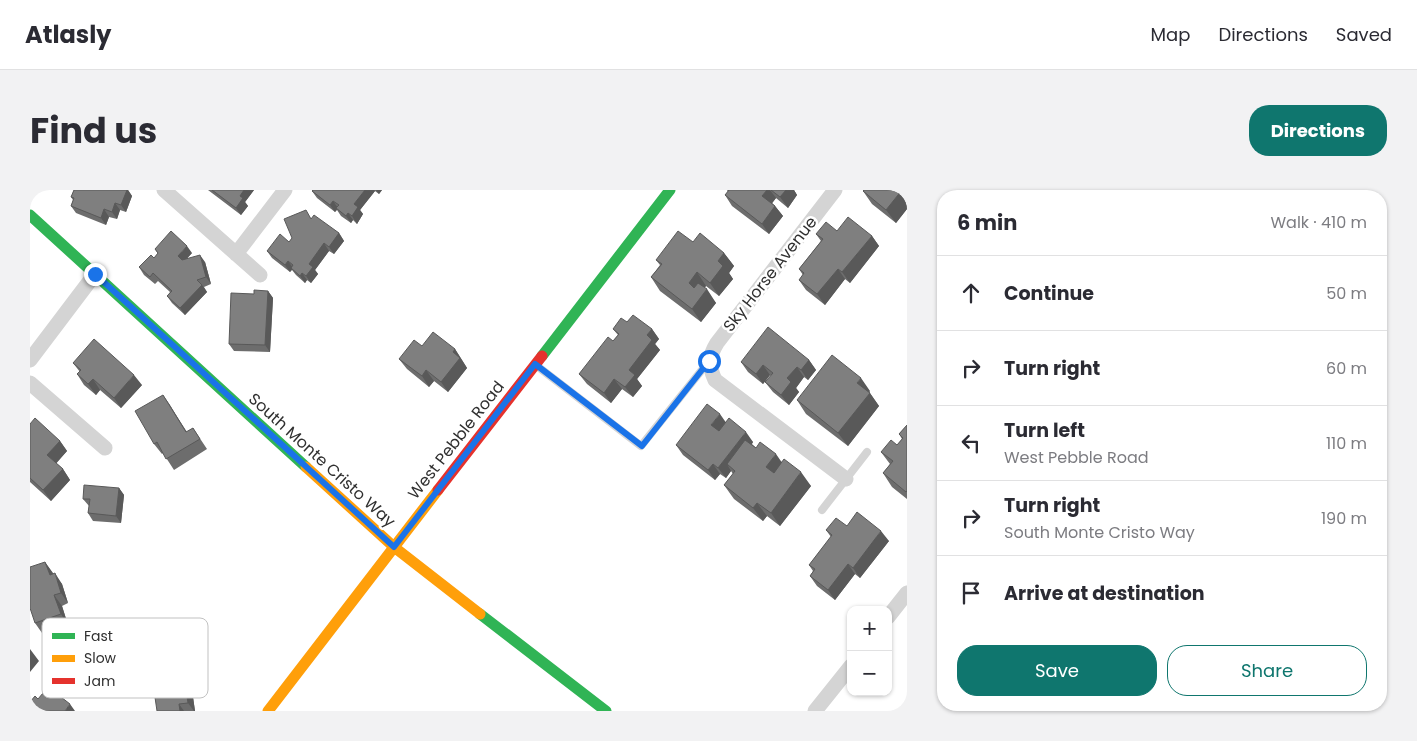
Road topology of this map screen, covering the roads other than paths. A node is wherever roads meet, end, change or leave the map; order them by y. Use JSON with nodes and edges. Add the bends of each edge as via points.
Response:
{"nodes":[{"id":1,"x":164,"y":190,"type":"edge"},
{"id":2,"x":286,"y":190,"type":"edge"},
{"id":3,"x":670,"y":190,"type":"edge"},
{"id":4,"x":835,"y":190,"type":"edge"},
{"id":5,"x":30,"y":215,"type":"edge"},
{"id":6,"x":236,"y":254,"type":"junction"},
{"id":7,"x":95,"y":274,"type":"junction"},
{"id":8,"x":260,"y":275,"type":"dead end"},
{"id":9,"x":30,"y":360,"type":"edge"},
{"id":10,"x":709,"y":361,"type":"junction"},
{"id":11,"x":535,"y":364,"type":"junction"},
{"id":12,"x":30,"y":383,"type":"edge"},
{"id":13,"x":105,"y":448,"type":"dead end"},
{"id":14,"x":867,"y":452,"type":"dead end"},
{"id":15,"x":846,"y":479,"type":"junction"},
{"id":16,"x":822,"y":510,"type":"dead end"},
{"id":17,"x":394,"y":547,"type":"junction"},
{"id":18,"x":907,"y":593,"type":"edge"},
{"id":19,"x":892,"y":612,"type":"edge"},
{"id":20,"x":847,"y":671,"type":"edge"},
{"id":21,"x":268,"y":711,"type":"edge"},
{"id":22,"x":606,"y":711,"type":"edge"},
{"id":23,"x":816,"y":711,"type":"edge"}],
"edges":[{"from":1,"to":6,"type":"street"},
{"from":2,"to":6,"type":"street"},
{"from":3,"to":11,"type":"street","name":"West Pebble Road"},
{"from":4,"to":10,"type":"street","name":"Sky Horse Avenue","via":[[717,342]]},
{"from":5,"to":7,"type":"street","name":"South Monte Cristo Way"},
{"from":6,"to":8,"type":"street"},
{"from":7,"to":9,"type":"street"},
{"from":7,"to":17,"type":"street","name":"South Monte Cristo Way"},
{"from":10,"to":11,"type":"lane","via":[[642,446]]},
{"from":10,"to":15,"type":"street","via":[[715,380]]},
{"from":11,"to":17,"type":"street","name":"West Pebble Road"},
{"from":12,"to":13,"type":"street"},
{"from":14,"to":15,"type":"lane"},
{"from":15,"to":16,"type":"lane"},
{"from":17,"to":21,"type":"street","name":"West Pebble Road"},
{"from":17,"to":22,"type":"street","name":"South Monte Cristo Way"},
{"from":18,"to":19,"type":"street"},
{"from":20,"to":23,"type":"street"}]}
